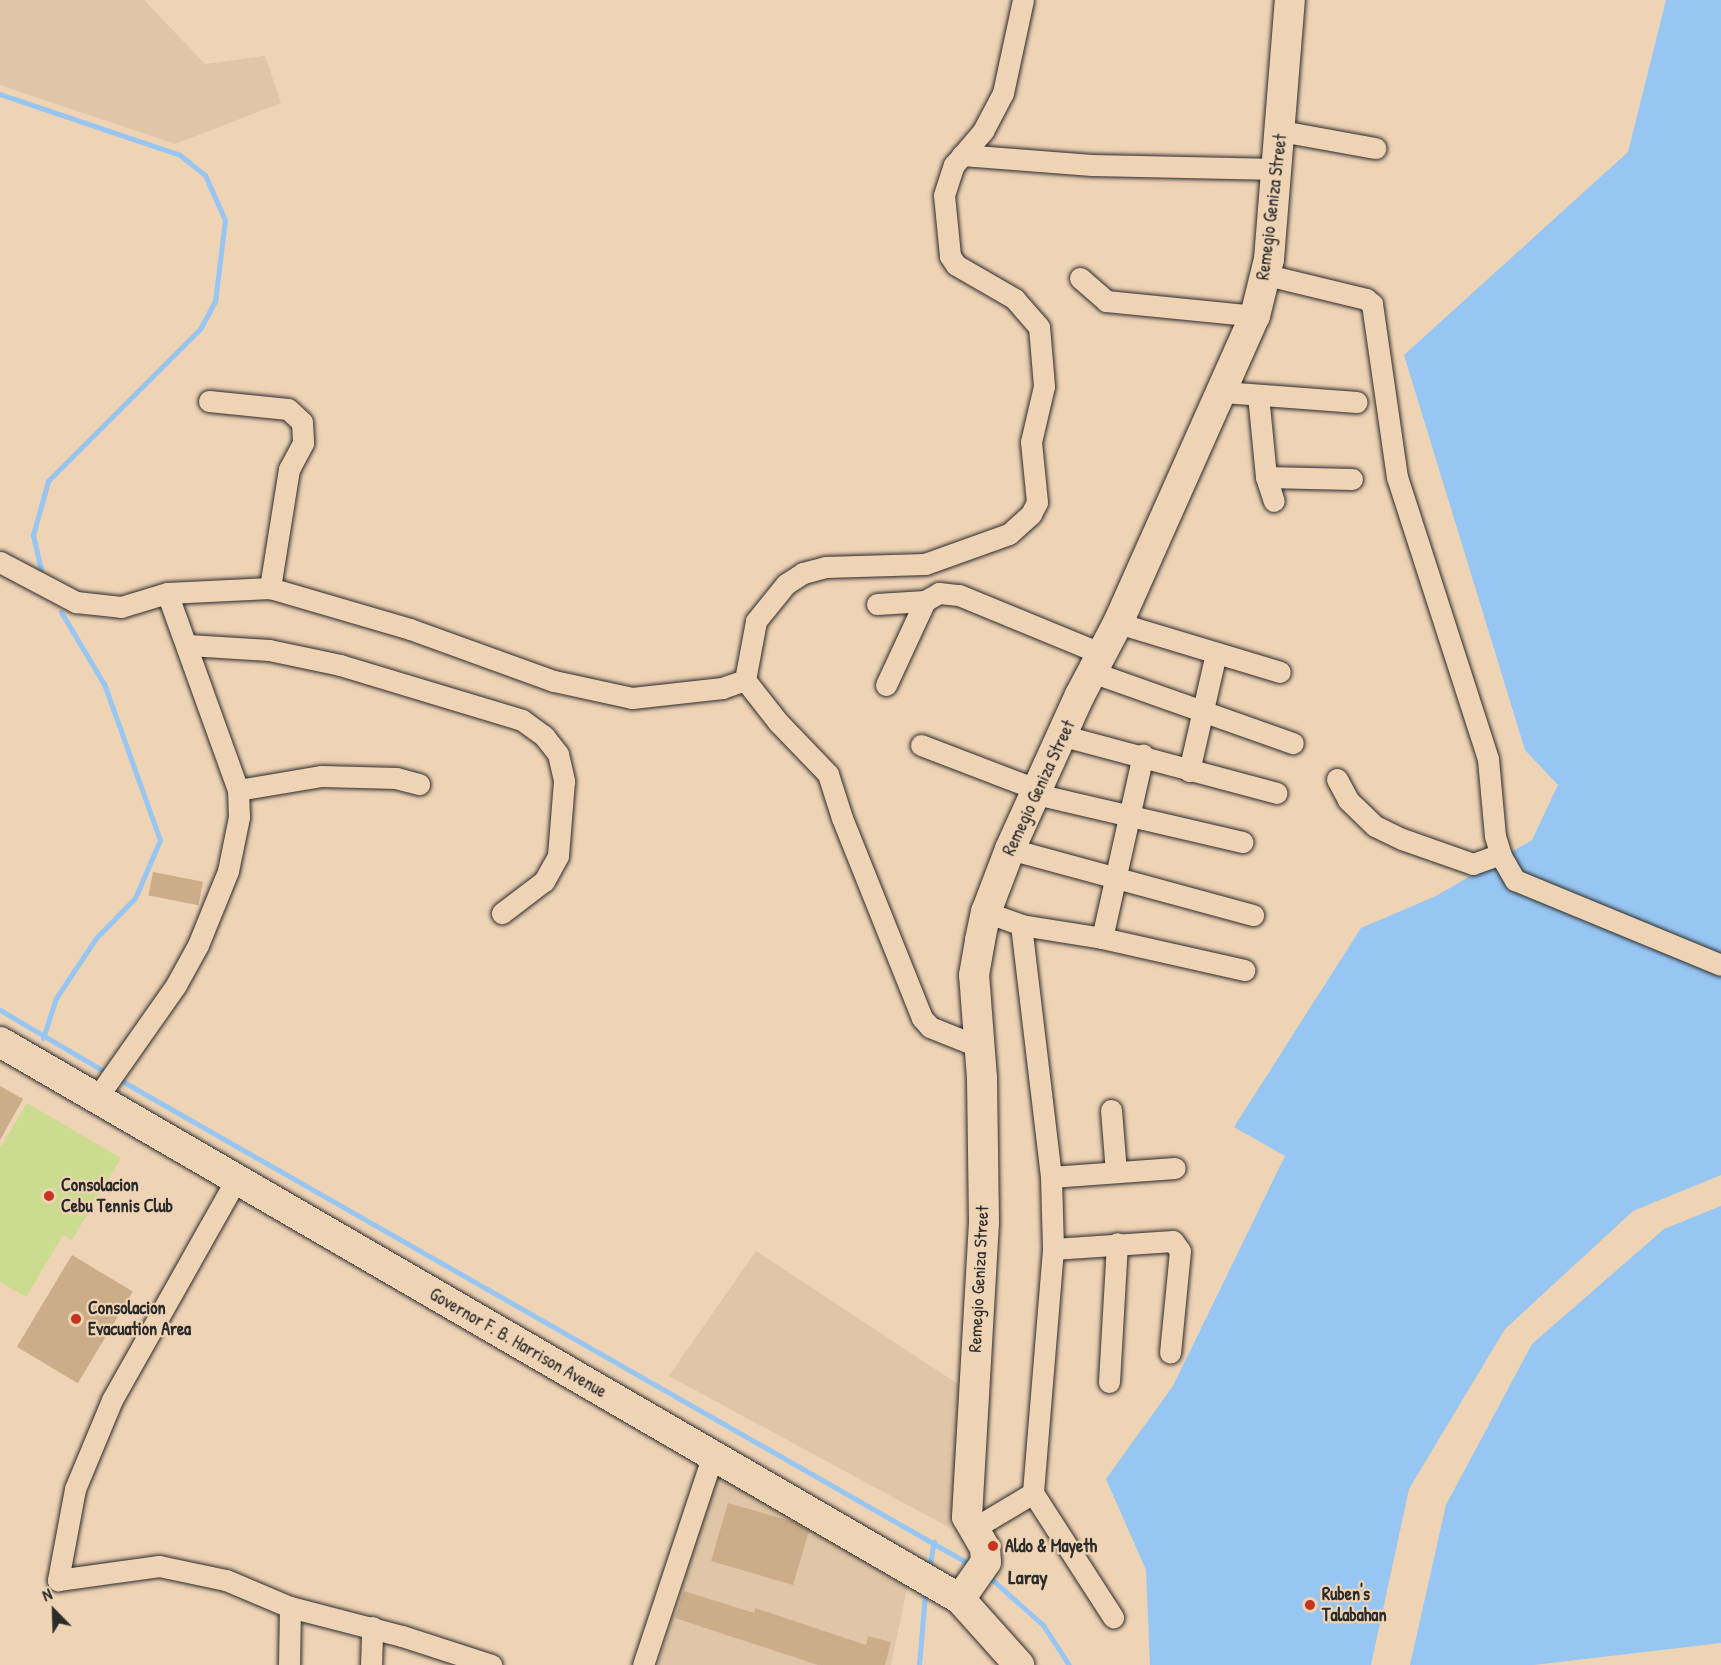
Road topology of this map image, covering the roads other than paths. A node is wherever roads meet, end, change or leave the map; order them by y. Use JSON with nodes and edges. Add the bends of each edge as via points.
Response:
{"nodes":[{"id":1,"x":1023,"y":0,"type":"edge"},
{"id":2,"x":1290,"y":0,"type":"edge"},
{"id":3,"x":1281,"y":131,"type":"junction"},
{"id":4,"x":1375,"y":148,"type":"dead end"},
{"id":5,"x":962,"y":155,"type":"junction"},
{"id":6,"x":1278,"y":169,"type":"junction"},
{"id":7,"x":1267,"y":275,"type":"junction"},
{"id":8,"x":1080,"y":278,"type":"dead end"},
{"id":9,"x":1255,"y":316,"type":"junction"},
{"id":10,"x":1223,"y":392,"type":"junction"},
{"id":11,"x":1258,"y":395,"type":"junction"},
{"id":12,"x":209,"y":401,"type":"dead end"},
{"id":13,"x":1357,"y":402,"type":"dead end"},
{"id":14,"x":1266,"y":477,"type":"junction"},
{"id":15,"x":1352,"y":479,"type":"dead end"},
{"id":16,"x":1274,"y":501,"type":"dead end"},
{"id":17,"x":0,"y":562,"type":"edge"},
{"id":18,"x":270,"y":588,"type":"junction"},
{"id":19,"x":167,"y":593,"type":"junction"},
{"id":20,"x":925,"y":601,"type":"junction"},
{"id":21,"x":877,"y":604,"type":"dead end"},
{"id":22,"x":1118,"y":623,"type":"junction"},
{"id":23,"x":188,"y":645,"type":"junction"},
{"id":24,"x":1216,"y":653,"type":"junction"},
{"id":25,"x":1097,"y":663,"type":"junction"},
{"id":26,"x":1280,"y":672,"type":"dead end"},
{"id":27,"x":745,"y":680,"type":"junction"},
{"id":28,"x":886,"y":685,"type":"dead end"},
{"id":29,"x":1202,"y":714,"type":"junction"},
{"id":30,"x":1064,"y":736,"type":"junction"},
{"id":31,"x":1293,"y":743,"type":"dead end"},
{"id":32,"x":921,"y":745,"type":"dead end"},
{"id":33,"x":1143,"y":755,"type":"junction"},
{"id":34,"x":1190,"y":771,"type":"junction"},
{"id":35,"x":1337,"y":779,"type":"dead end"},
{"id":36,"x":419,"y":784,"type":"dead end"},
{"id":37,"x":238,"y":790,"type":"junction"},
{"id":38,"x":1037,"y":792,"type":"junction"},
{"id":39,"x":1276,"y":793,"type":"dead end"},
{"id":40,"x":1130,"y":819,"type":"junction"},
{"id":41,"x":1242,"y":842,"type":"dead end"},
{"id":42,"x":1010,"y":849,"type":"junction"},
{"id":43,"x":1500,"y":854,"type":"junction"},
{"id":44,"x":1115,"y":880,"type":"junction"},
{"id":45,"x":986,"y":912,"type":"junction"},
{"id":46,"x":502,"y":913,"type":"dead end"},
{"id":47,"x":1253,"y":915,"type":"dead end"},
{"id":48,"x":1021,"y":925,"type":"junction"},
{"id":49,"x":1102,"y":938,"type":"junction"},
{"id":50,"x":1721,"y":965,"type":"edge"},
{"id":51,"x":1244,"y":970,"type":"dead end"},
{"id":52,"x":0,"y":1042,"type":"edge"},
{"id":53,"x":980,"y":1047,"type":"junction"},
{"id":54,"x":108,"y":1081,"type":"junction"},
{"id":55,"x":1111,"y":1110,"type":"dead end"},
{"id":56,"x":1175,"y":1168,"type":"dead end"},
{"id":57,"x":1116,"y":1172,"type":"junction"},
{"id":58,"x":1051,"y":1177,"type":"junction"},
{"id":59,"x":237,"y":1178,"type":"junction"},
{"id":60,"x":1117,"y":1243,"type":"junction"},
{"id":61,"x":1053,"y":1249,"type":"junction"},
{"id":62,"x":1170,"y":1353,"type":"dead end"},
{"id":63,"x":1109,"y":1382,"type":"dead end"},
{"id":64,"x":712,"y":1458,"type":"junction"},
{"id":65,"x":1033,"y":1493,"type":"junction"},
{"id":66,"x":971,"y":1530,"type":"junction"},
{"id":67,"x":973,"y":1581,"type":"junction"},
{"id":68,"x":290,"y":1607,"type":"junction"},
{"id":69,"x":1113,"y":1617,"type":"dead end"},
{"id":70,"x":372,"y":1627,"type":"junction"},
{"id":71,"x":446,"y":1658,"type":"edge"},
{"id":72,"x":289,"y":1665,"type":"edge"},
{"id":73,"x":371,"y":1665,"type":"edge"},
{"id":74,"x":490,"y":1665,"type":"edge"},
{"id":75,"x":643,"y":1665,"type":"edge"},
{"id":76,"x":1019,"y":1665,"type":"edge"}],
"edges":[{"from":1,"to":5,"type":"street","via":[[1003,93],[983,131]]},
{"from":2,"to":3,"type":"street","name":"Remegio Geniza Street"},
{"from":3,"to":4,"type":"street"},
{"from":3,"to":6,"type":"street","name":"Remegio Geniza Street"},
{"from":5,"to":6,"type":"street","via":[[1092,165]]},
{"from":5,"to":27,"type":"street","via":[[947,180],[944,195],[951,255],[956,265],[1015,299],[1039,327],[1044,386],[1031,442],[1037,502],[1031,514],[1008,534],[925,564],[825,567],[803,573],[786,584],[756,621]]},
{"from":6,"to":7,"type":"street","name":"Remegio Geniza Street"},
{"from":7,"to":9,"type":"street","name":"Remegio Geniza Street"},
{"from":7,"to":43,"type":"street","via":[[1366,299],[1372,304],[1397,477],[1488,759]]},
{"from":8,"to":9,"type":"street","via":[[1106,301]]},
{"from":9,"to":10,"type":"street","name":"Remegio Geniza Street"},
{"from":10,"to":11,"type":"street"},
{"from":10,"to":22,"type":"street","name":"Remegio Geniza Street"},
{"from":11,"to":13,"type":"street"},
{"from":11,"to":14,"type":"street"},
{"from":12,"to":18,"type":"street","via":[[288,410],[302,422],[303,442],[289,469]]},
{"from":14,"to":15,"type":"street"},
{"from":14,"to":16,"type":"street"},
{"from":17,"to":19,"type":"street","via":[[76,602],[121,606]]},
{"from":18,"to":19,"type":"street"},
{"from":18,"to":27,"type":"street","via":[[410,629],[554,681],[608,694],[657,697],[722,688]]},
{"from":19,"to":23,"type":"street"},
{"from":20,"to":21,"type":"street"},
{"from":20,"to":25,"type":"street","via":[[939,593],[958,595]]},
{"from":20,"to":28,"type":"street"},
{"from":22,"to":24,"type":"street"},
{"from":22,"to":25,"type":"street","name":"Remegio Geniza Street"},
{"from":23,"to":37,"type":"street"},
{"from":23,"to":46,"type":"street","via":[[269,650],[340,664],[522,720],[544,736],[558,754],[564,781],[558,856],[544,880]]},
{"from":24,"to":26,"type":"street"},
{"from":24,"to":29,"type":"street"},
{"from":25,"to":29,"type":"street"},
{"from":25,"to":30,"type":"street","name":"Remegio Geniza Street"},
{"from":27,"to":53,"type":"street","via":[[778,722],[828,774],[922,1018],[930,1027]]},
{"from":29,"to":31,"type":"street"},
{"from":29,"to":34,"type":"street"},
{"from":30,"to":33,"type":"street"},
{"from":30,"to":38,"type":"street","name":"Remegio Geniza Street"},
{"from":32,"to":38,"type":"street"},
{"from":33,"to":34,"type":"street"},
{"from":33,"to":40,"type":"street"},
{"from":34,"to":39,"type":"street"},
{"from":35,"to":43,"type":"street","via":[[1348,800],[1375,826],[1473,864]]},
{"from":36,"to":37,"type":"street","via":[[396,778],[322,776]]},
{"from":37,"to":54,"type":"street","via":[[239,817],[228,871],[198,945],[176,985]]},
{"from":38,"to":40,"type":"street"},
{"from":38,"to":42,"type":"street","name":"Remegio Geniza Street"},
{"from":40,"to":41,"type":"street"},
{"from":40,"to":44,"type":"street"},
{"from":42,"to":44,"type":"street"},
{"from":42,"to":45,"type":"street","name":"Remegio Geniza Street"},
{"from":43,"to":50,"type":"street","via":[[1515,880]]},
{"from":44,"to":47,"type":"street"},
{"from":44,"to":49,"type":"street"},
{"from":45,"to":48,"type":"street"},
{"from":45,"to":53,"type":"street","name":"Remegio Geniza Street","via":[[975,975]]},
{"from":48,"to":49,"type":"street"},
{"from":48,"to":58,"type":"street"},
{"from":49,"to":51,"type":"street"},
{"from":52,"to":54,"type":"street","name":"Governor F. B. Harrison Avenue"},
{"from":53,"to":66,"type":"street","name":"Remegio Geniza Street","via":[[984,1222],[967,1500]]},
{"from":54,"to":59,"type":"street","name":"Governor F. B. Harrison Avenue"},
{"from":55,"to":57,"type":"street"},
{"from":56,"to":57,"type":"street"},
{"from":57,"to":58,"type":"street"},
{"from":58,"to":61,"type":"street"},
{"from":59,"to":64,"type":"street","name":"Governor F. B. Harrison Avenue"},
{"from":59,"to":68,"type":"street","via":[[112,1400],[75,1489],[58,1580],[159,1566],[226,1580]]},
{"from":60,"to":61,"type":"street"},
{"from":60,"to":62,"type":"street","via":[[1173,1241],[1177,1246]]},
{"from":60,"to":63,"type":"street"},
{"from":61,"to":65,"type":"street"},
{"from":64,"to":67,"type":"street","name":"Governor F. B. Harrison Avenue"},
{"from":64,"to":75,"type":"street"},
{"from":65,"to":66,"type":"street"},
{"from":65,"to":69,"type":"street"},
{"from":66,"to":67,"type":"street","name":"Remegio Geniza Street","via":[[985,1548]]},
{"from":67,"to":76,"type":"street","name":"Governor F. B. Harrison Avenue"},
{"from":68,"to":70,"type":"street"},
{"from":68,"to":72,"type":"street"},
{"from":70,"to":71,"type":"street"},
{"from":70,"to":73,"type":"street"},
{"from":71,"to":74,"type":"street"}]}
